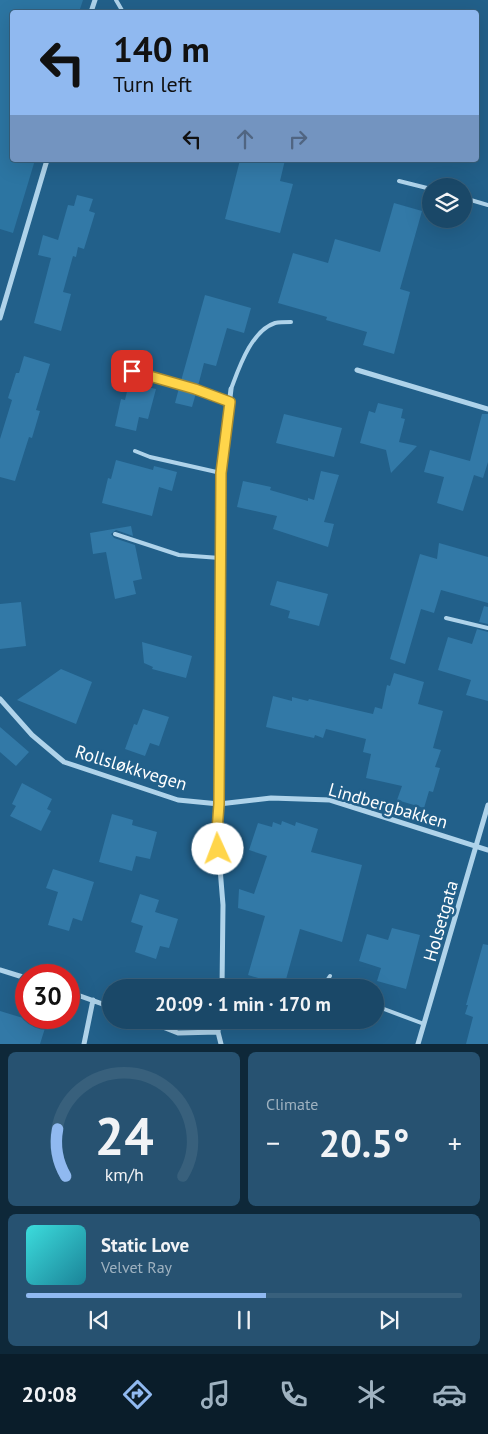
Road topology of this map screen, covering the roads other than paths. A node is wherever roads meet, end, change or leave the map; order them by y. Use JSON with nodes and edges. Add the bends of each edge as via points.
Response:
{"nodes":[{"id":1,"x":46,"y":162,"type":"edge"},
{"id":2,"x":398,"y":181,"type":"dead end"},
{"id":3,"x":422,"y":187,"type":"edge"},
{"id":4,"x":472,"y":200,"type":"edge"},
{"id":5,"x":488,"y":205,"type":"edge"},
{"id":6,"x":0,"y":318,"type":"edge"},
{"id":7,"x":291,"y":322,"type":"dead end"},
{"id":8,"x":357,"y":370,"type":"dead end"},
{"id":9,"x":132,"y":371,"type":"dead end"},
{"id":10,"x":231,"y":388,"type":"joint"},
{"id":11,"x":230,"y":402,"type":"junction"},
{"id":12,"x":488,"y":409,"type":"edge"},
{"id":13,"x":135,"y":451,"type":"dead end"},
{"id":14,"x":221,"y":473,"type":"junction"},
{"id":15,"x":115,"y":534,"type":"dead end"},
{"id":16,"x":220,"y":558,"type":"junction"},
{"id":17,"x":446,"y":618,"type":"dead end"},
{"id":18,"x":488,"y":628,"type":"edge"},
{"id":19,"x":0,"y":700,"type":"edge"},
{"id":20,"x":219,"y":804,"type":"junction"},
{"id":21,"x":488,"y":805,"type":"edge"},
{"id":22,"x":476,"y":847,"type":"junction"},
{"id":23,"x":488,"y":850,"type":"edge"},
{"id":24,"x":0,"y":970,"type":"edge"},
{"id":25,"x":15,"y":975,"type":"edge"},
{"id":26,"x":330,"y":976,"type":"dead end"},
{"id":27,"x":222,"y":979,"type":"edge"},
{"id":28,"x":328,"y":979,"type":"edge"},
{"id":29,"x":80,"y":996,"type":"edge"},
{"id":30,"x":93,"y":1000,"type":"junction"},
{"id":31,"x":102,"y":1004,"type":"edge"},
{"id":32,"x":384,"y":1009,"type":"edge"},
{"id":33,"x":424,"y":1024,"type":"junction"},
{"id":34,"x":168,"y":1029,"type":"edge"},
{"id":35,"x":218,"y":1029,"type":"edge"},
{"id":36,"x":218,"y":1032,"type":"junction"},
{"id":37,"x":84,"y":1044,"type":"edge"},
{"id":38,"x":221,"y":1044,"type":"edge"},
{"id":39,"x":418,"y":1044,"type":"edge"}],
"edges":[{"from":1,"to":6,"type":"street"},
{"from":2,"to":3,"type":"lane"},
{"from":4,"to":5,"type":"lane"},
{"from":7,"to":10,"type":"lane","via":[[275,323],[256,339]]},
{"from":8,"to":12,"type":"street"},
{"from":9,"to":11,"type":"lane"},
{"from":10,"to":11,"type":"street"},
{"from":11,"to":14,"type":"street"},
{"from":13,"to":14,"type":"lane"},
{"from":14,"to":16,"type":"street"},
{"from":15,"to":16,"type":"lane","via":[[179,555]]},
{"from":16,"to":20,"type":"street"},
{"from":17,"to":18,"type":"lane"},
{"from":19,"to":20,"type":"street","name":"Rollsløkkvegen","via":[[32,735],[64,762],[178,800]]},
{"from":20,"to":22,"type":"street","name":"Lindbergbakken","via":[[271,798],[330,800]]},
{"from":20,"to":27,"type":"street"},
{"from":21,"to":22,"type":"street","name":"Holsetgata"},
{"from":22,"to":23,"type":"street","name":"Lindbergbakken"},
{"from":22,"to":33,"type":"street","name":"Holsetgata"},
{"from":24,"to":25,"type":"street"},
{"from":26,"to":28,"type":"lane"},
{"from":29,"to":30,"type":"street"},
{"from":30,"to":31,"type":"street"},
{"from":30,"to":37,"type":"street"},
{"from":32,"to":33,"type":"lane"},
{"from":33,"to":39,"type":"street","name":"Holsetgata"},
{"from":34,"to":36,"type":"street","via":[[178,1033]]},
{"from":35,"to":36,"type":"street"},
{"from":36,"to":38,"type":"street"}]}
